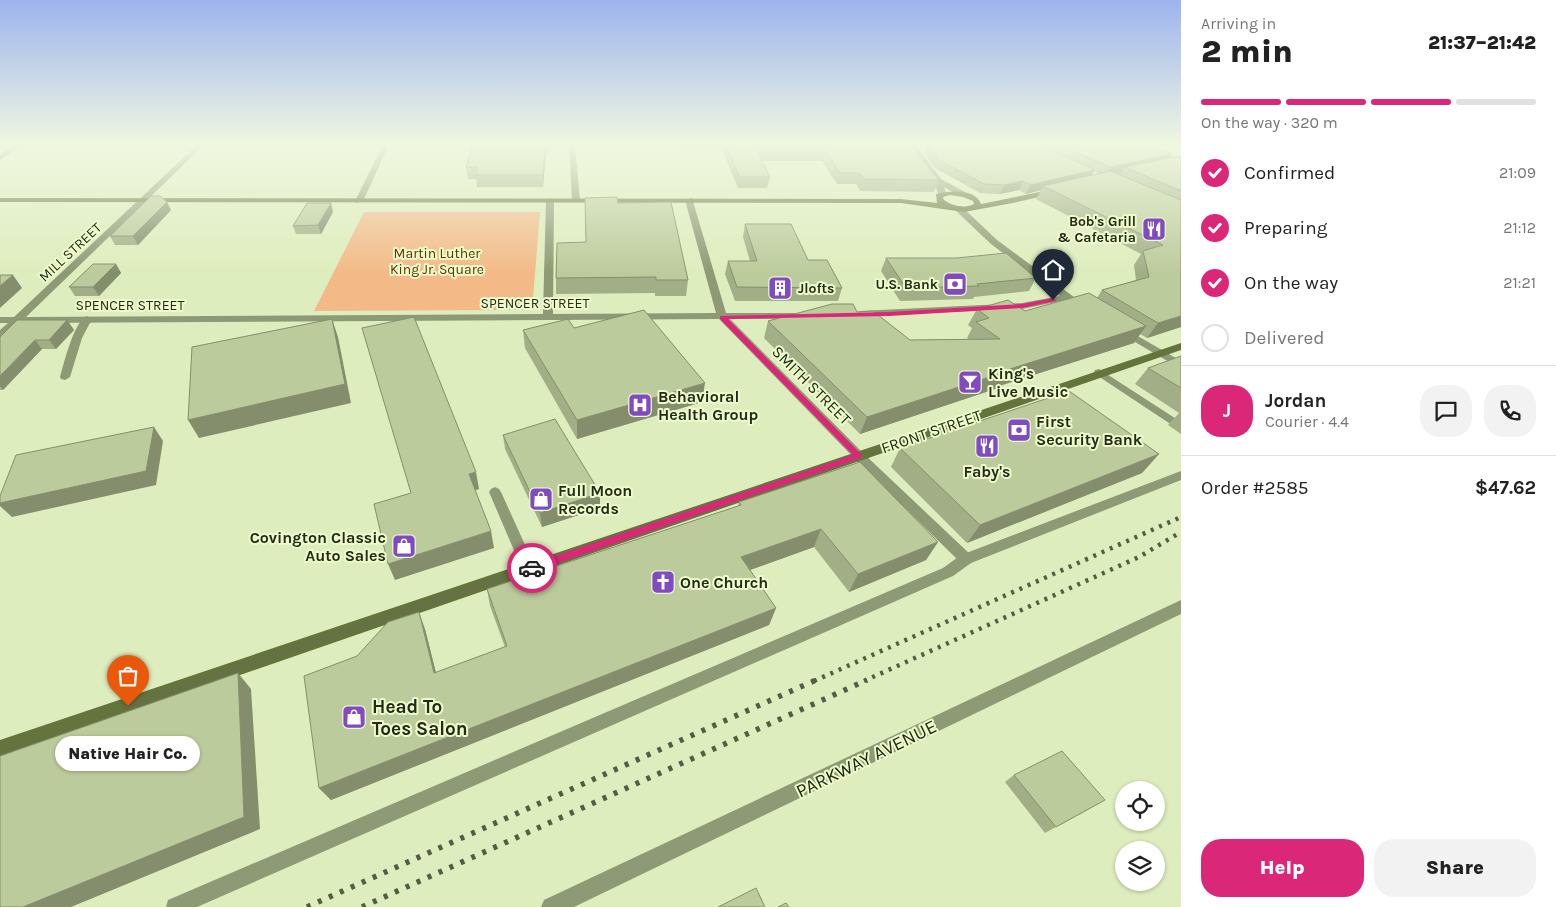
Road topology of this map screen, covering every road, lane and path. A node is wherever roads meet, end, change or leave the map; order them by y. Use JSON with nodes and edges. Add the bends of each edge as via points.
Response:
{"nodes":[{"id":1,"x":157,"y":187,"type":"edge"},
{"id":2,"x":366,"y":187,"type":"edge"},
{"id":3,"x":575,"y":187,"type":"edge"},
{"id":4,"x":939,"y":187,"type":"edge"},
{"id":5,"x":950,"y":187,"type":"edge"},
{"id":6,"x":1066,"y":188,"type":"edge"},
{"id":7,"x":940,"y":195,"type":"junction"},
{"id":8,"x":965,"y":195,"type":"junction"},
{"id":9,"x":0,"y":200,"type":"edge"},
{"id":10,"x":550,"y":200,"type":"junction"},
{"id":11,"x":576,"y":200,"type":"junction"},
{"id":12,"x":689,"y":200,"type":"junction"},
{"id":13,"x":143,"y":201,"type":"junction"},
{"id":14,"x":359,"y":201,"type":"junction"},
{"id":15,"x":901,"y":201,"type":"junction"},
{"id":16,"x":1000,"y":203,"type":"junction"},
{"id":17,"x":955,"y":208,"type":"junction"},
{"id":18,"x":974,"y":208,"type":"junction"},
{"id":19,"x":975,"y":224,"type":"junction"},
{"id":20,"x":850,"y":314,"type":"edge"},
{"id":21,"x":811,"y":315,"type":"edge"},
{"id":22,"x":548,"y":317,"type":"junction"},
{"id":23,"x":722,"y":317,"type":"junction"},
{"id":24,"x":0,"y":320,"type":"edge"},
{"id":25,"x":17,"y":320,"type":"junction"},
{"id":26,"x":87,"y":320,"type":"junction"},
{"id":27,"x":1111,"y":323,"type":"edge"},
{"id":28,"x":0,"y":336,"type":"edge"},
{"id":29,"x":1181,"y":346,"type":"edge"},
{"id":30,"x":1158,"y":353,"type":"junction"},
{"id":31,"x":1181,"y":366,"type":"edge"},
{"id":32,"x":1099,"y":372,"type":"junction"},
{"id":33,"x":64,"y":377,"type":"dead end"},
{"id":34,"x":1181,"y":427,"type":"edge"},
{"id":35,"x":858,"y":456,"type":"junction"},
{"id":36,"x":1181,"y":475,"type":"edge"},
{"id":37,"x":495,"y":492,"type":"dead end"},
{"id":38,"x":966,"y":559,"type":"junction"},
{"id":39,"x":529,"y":569,"type":"junction"},
{"id":40,"x":1181,"y":607,"type":"edge"},
{"id":41,"x":0,"y":749,"type":"edge"},
{"id":42,"x":175,"y":907,"type":"edge"},
{"id":43,"x":550,"y":907,"type":"edge"}],
"edges":[{"from":1,"to":13,"type":"street","name":"MILL STREET"},
{"from":2,"to":14,"type":"street"},
{"from":3,"to":11,"type":"street"},
{"from":4,"to":7,"type":"street"},
{"from":5,"to":8,"type":"street"},
{"from":6,"to":16,"type":"street"},
{"from":7,"to":8,"type":"street"},
{"from":7,"to":15,"type":"street"},
{"from":7,"to":17,"type":"street","via":[[943,203]]},
{"from":8,"to":16,"type":"street"},
{"from":8,"to":18,"type":"street","via":[[976,200],[978,205]]},
{"from":9,"to":13,"type":"street"},
{"from":10,"to":11,"type":"street"},
{"from":10,"to":14,"type":"street"},
{"from":10,"to":22,"type":"street"},
{"from":11,"to":12,"type":"street"},
{"from":12,"to":15,"type":"street"},
{"from":12,"to":23,"type":"street","name":"SMITH STREET"},
{"from":13,"to":14,"type":"street"},
{"from":13,"to":25,"type":"street","name":"MILL STREET"},
{"from":15,"to":17,"type":"street"},
{"from":16,"to":18,"type":"street"},
{"from":17,"to":18,"type":"street"},
{"from":17,"to":19,"type":"street"},
{"from":18,"to":19,"type":"street"},
{"from":19,"to":20,"type":"street","via":[[1072,300],[1022,306]]},
{"from":21,"to":23,"type":"street","name":"SPENCER STREET"},
{"from":22,"to":23,"type":"street","name":"SPENCER STREET"},
{"from":22,"to":26,"type":"street","name":"SPENCER STREET"},
{"from":23,"to":35,"type":"street","name":"SMITH STREET"},
{"from":24,"to":25,"type":"street","name":"SPENCER STREET"},
{"from":25,"to":26,"type":"street","name":"SPENCER STREET"},
{"from":25,"to":28,"type":"street","name":"MILL STREET"},
{"from":26,"to":33,"type":"lane"},
{"from":27,"to":30,"type":"street"},
{"from":29,"to":30,"type":"street","name":"FRONT STREET"},
{"from":30,"to":31,"type":"street"},
{"from":30,"to":32,"type":"street","name":"FRONT STREET"},
{"from":32,"to":34,"type":"lane"},
{"from":32,"to":35,"type":"street","name":"FRONT STREET"},
{"from":35,"to":38,"type":"street","name":"SMITH STREET"},
{"from":35,"to":39,"type":"street","name":"FRONT STREET"},
{"from":36,"to":38,"type":"lane"},
{"from":37,"to":39,"type":"lane"},
{"from":38,"to":42,"type":"lane","via":[[948,572]]},
{"from":39,"to":41,"type":"street","name":"FRONT STREET"},
{"from":40,"to":43,"type":"street","name":"PARKWAY AVENUE"}]}
